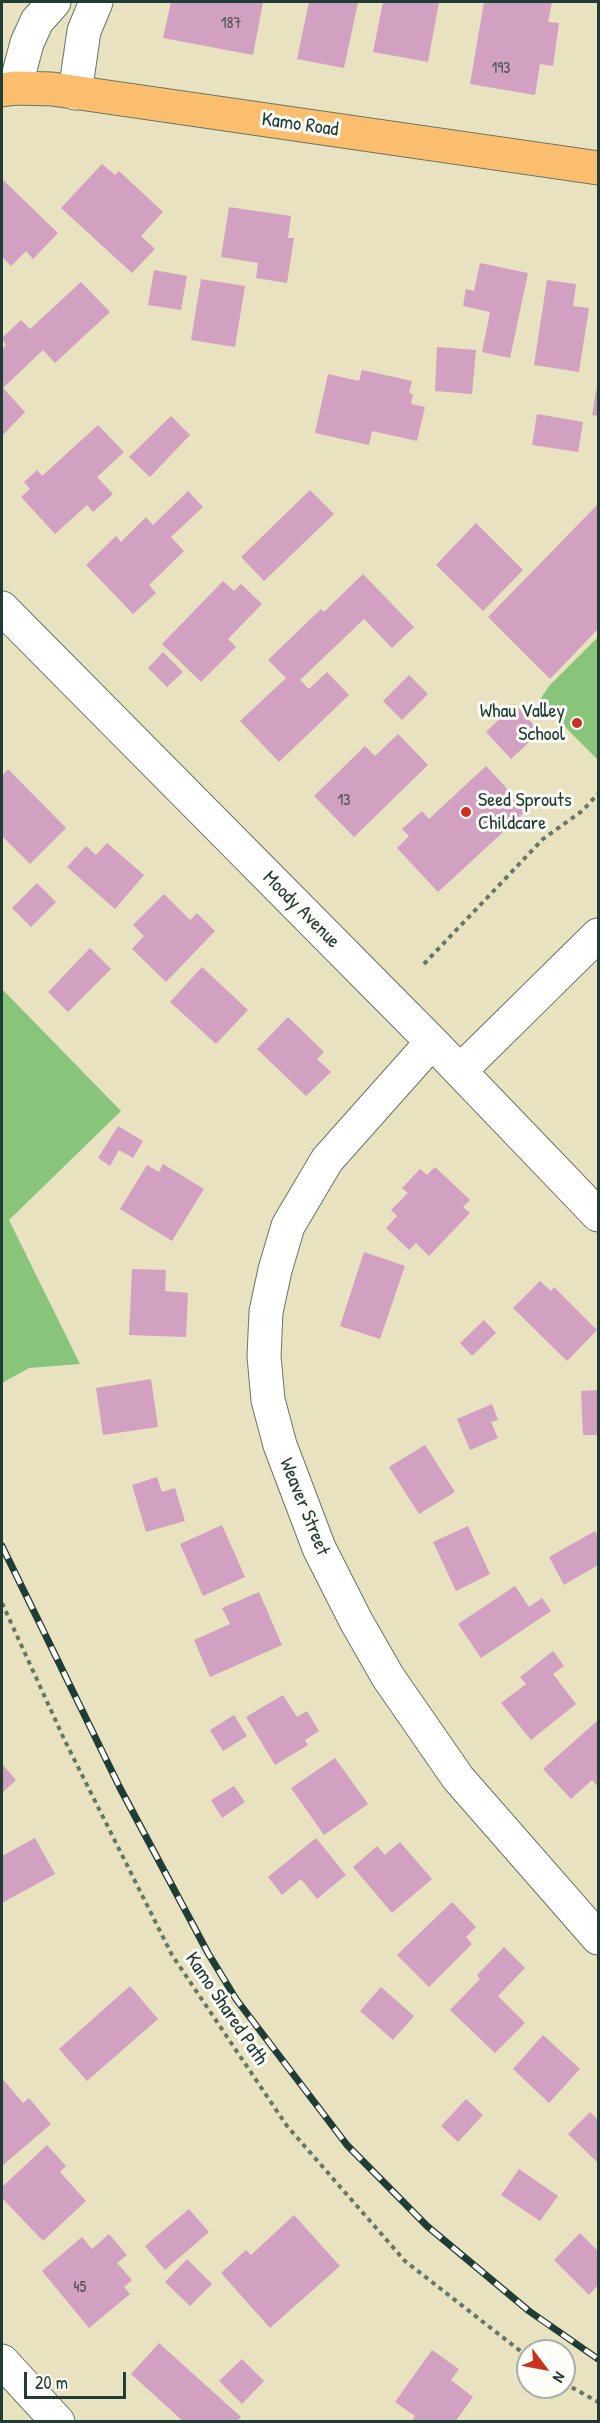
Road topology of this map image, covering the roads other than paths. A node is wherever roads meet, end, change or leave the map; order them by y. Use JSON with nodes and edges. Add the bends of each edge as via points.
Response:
{"nodes":[{"id":1,"x":54,"y":2,"type":"edge"},
{"id":2,"x":96,"y":2,"type":"edge"},
{"id":3,"x":8,"y":89,"type":"edge"},
{"id":4,"x":75,"y":93,"type":"junction"},
{"id":5,"x":598,"y":168,"type":"edge"},
{"id":6,"x":2,"y":608,"type":"edge"},
{"id":7,"x":598,"y":935,"type":"edge"},
{"id":8,"x":432,"y":1042,"type":"junction"},
{"id":9,"x":460,"y":1071,"type":"junction"},
{"id":10,"x":598,"y":1215,"type":"edge"},
{"id":11,"x":598,"y":1938,"type":"edge"},
{"id":12,"x":2,"y":2361,"type":"edge"},
{"id":13,"x":58,"y":2421,"type":"edge"}],
"edges":[{"from":1,"to":3,"type":"street","via":[[37,21]]},
{"from":2,"to":4,"type":"street","via":[[84,31]]},
{"from":3,"to":4,"type":"main road","name":"Kamo Road"},
{"from":4,"to":5,"type":"main road","name":"Kamo Road"},
{"from":6,"to":8,"type":"street","name":"Moody Avenue"},
{"from":7,"to":9,"type":"street"},
{"from":8,"to":9,"type":"street","name":"Moody Avenue"},
{"from":8,"to":11,"type":"street","name":"Weaver Street","via":[[327,1160],[288,1226],[266,1312],[268,1400],[280,1445],[318,1548],[388,1677],[458,1778]]},
{"from":9,"to":10,"type":"street","name":"Moody Avenue"},
{"from":12,"to":13,"type":"street"}]}
